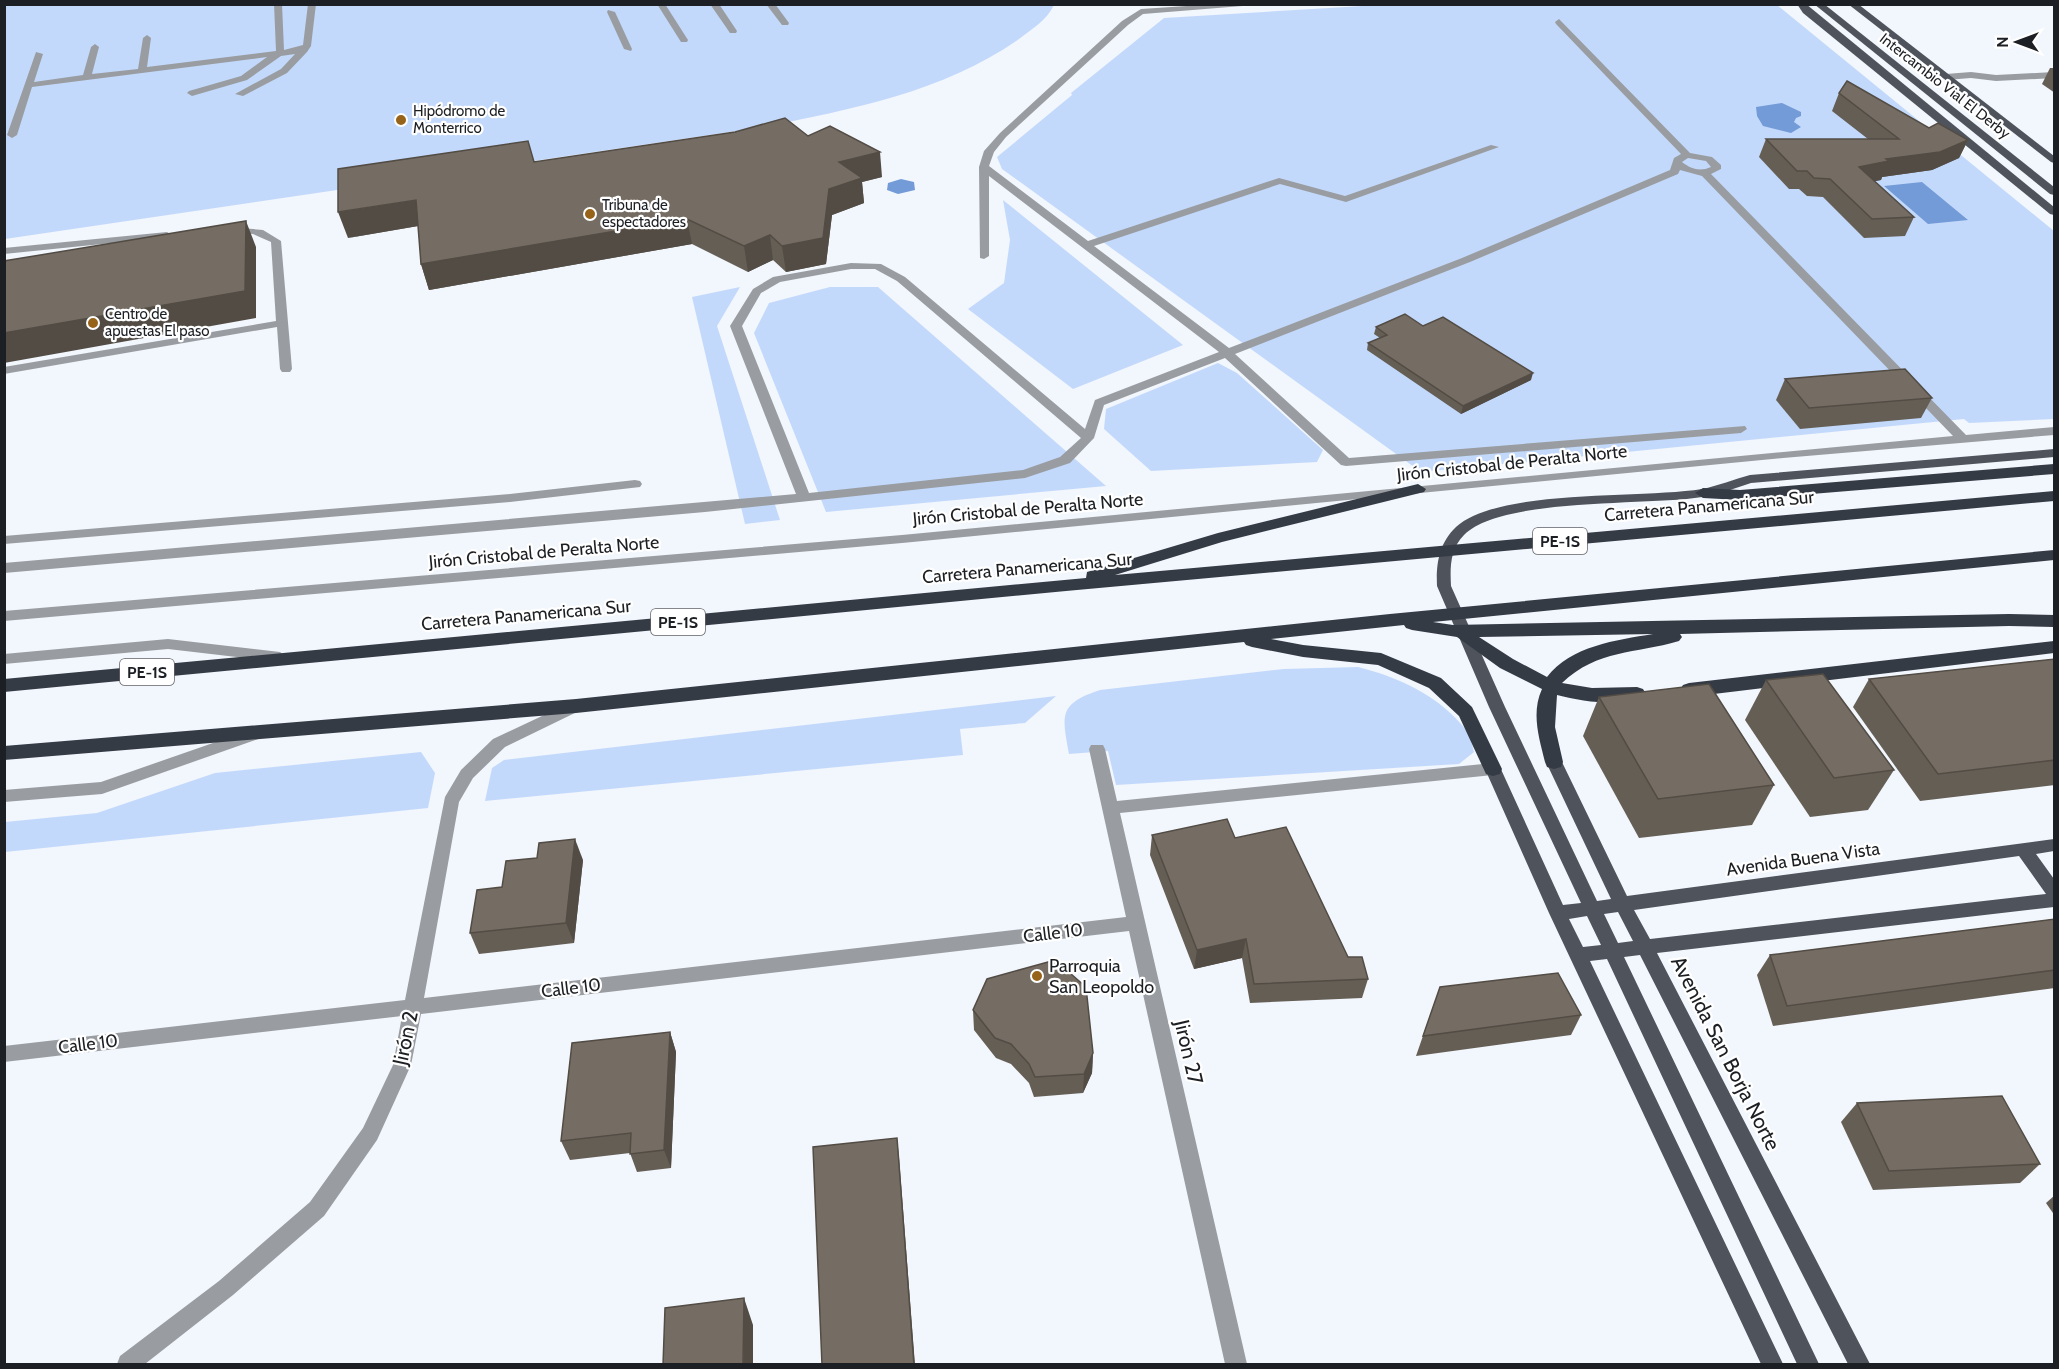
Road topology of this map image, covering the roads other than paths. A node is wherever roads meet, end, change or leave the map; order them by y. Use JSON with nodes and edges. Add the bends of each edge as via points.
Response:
{"nodes":[{"id":1,"x":278,"y":4,"type":"edge"},
{"id":2,"x":312,"y":4,"type":"edge"},
{"id":3,"x":661,"y":4,"type":"edge"},
{"id":4,"x":714,"y":4,"type":"edge"},
{"id":5,"x":770,"y":4,"type":"edge"},
{"id":6,"x":1263,"y":4,"type":"edge"},
{"id":7,"x":1801,"y":4,"type":"edge"},
{"id":8,"x":1818,"y":4,"type":"edge"},
{"id":9,"x":1852,"y":4,"type":"edge"},
{"id":10,"x":1169,"y":8,"type":"edge"},
{"id":11,"x":611,"y":12,"type":"dead end"},
{"id":12,"x":1559,"y":22,"type":"dead end"},
{"id":13,"x":785,"y":23,"type":"dead end"},
{"id":14,"x":733,"y":31,"type":"dead end"},
{"id":15,"x":1887,"y":31,"type":"junction"},
{"id":16,"x":147,"y":38,"type":"dead end"},
{"id":17,"x":684,"y":40,"type":"dead end"},
{"id":18,"x":96,"y":47,"type":"dead end"},
{"id":19,"x":628,"y":49,"type":"dead end"},
{"id":20,"x":304,"y":50,"type":"junction"},
{"id":21,"x":280,"y":52,"type":"junction"},
{"id":22,"x":39,"y":54,"type":"dead end"},
{"id":23,"x":142,"y":72,"type":"junction"},
{"id":24,"x":2055,"y":74,"type":"edge"},
{"id":25,"x":1946,"y":77,"type":"junction"},
{"id":26,"x":87,"y":78,"type":"junction"},
{"id":27,"x":30,"y":85,"type":"junction"},
{"id":28,"x":192,"y":93,"type":"dead end"},
{"id":29,"x":240,"y":94,"type":"dead end"},
{"id":30,"x":12,"y":135,"type":"dead end"},
{"id":31,"x":1494,"y":147,"type":"dead end"},
{"id":32,"x":1682,"y":159,"type":"junction"},
{"id":33,"x":2055,"y":160,"type":"edge"},
{"id":34,"x":984,"y":167,"type":"junction"},
{"id":35,"x":2055,"y":171,"type":"edge"},
{"id":36,"x":1706,"y":173,"type":"junction"},
{"id":37,"x":2055,"y":192,"type":"edge"},
{"id":38,"x":2055,"y":212,"type":"edge"},
{"id":39,"x":216,"y":231,"type":"edge"},
{"id":40,"x":181,"y":234,"type":"edge"},
{"id":41,"x":1086,"y":245,"type":"junction"},
{"id":42,"x":4,"y":251,"type":"edge"},
{"id":43,"x":984,"y":256,"type":"dead end"},
{"id":44,"x":282,"y":323,"type":"junction"},
{"id":45,"x":1226,"y":352,"type":"junction"},
{"id":46,"x":286,"y":369,"type":"dead end"},
{"id":47,"x":4,"y":371,"type":"edge"},
{"id":48,"x":1741,"y":429,"type":"dead end"},
{"id":49,"x":2055,"y":431,"type":"edge"},
{"id":50,"x":1088,"y":438,"type":"junction"},
{"id":51,"x":1964,"y":440,"type":"junction"},
{"id":52,"x":2055,"y":453,"type":"edge"},
{"id":53,"x":2055,"y":469,"type":"edge"},
{"id":54,"x":635,"y":484,"type":"dead end"},
{"id":55,"x":1418,"y":489,"type":"junction"},
{"id":56,"x":1703,"y":493,"type":"junction"},
{"id":57,"x":2055,"y":496,"type":"edge"},
{"id":58,"x":804,"y":497,"type":"junction"},
{"id":59,"x":343,"y":512,"type":"junction"},
{"id":60,"x":339,"y":539,"type":"junction"},
{"id":61,"x":4,"y":540,"type":"edge"},
{"id":62,"x":2055,"y":555,"type":"edge"},
{"id":63,"x":4,"y":568,"type":"edge"},
{"id":64,"x":1066,"y":585,"type":"junction"},
{"id":65,"x":4,"y":616,"type":"edge"},
{"id":66,"x":2055,"y":616,"type":"edge"},
{"id":67,"x":1390,"y":620,"type":"junction"},
{"id":68,"x":2009,"y":620,"type":"junction"},
{"id":69,"x":2055,"y":621,"type":"edge"},
{"id":70,"x":1737,"y":627,"type":"junction"},
{"id":71,"x":1466,"y":635,"type":"junction"},
{"id":72,"x":1232,"y":637,"type":"junction"},
{"id":73,"x":2055,"y":647,"type":"edge"},
{"id":74,"x":289,"y":658,"type":"junction"},
{"id":75,"x":4,"y":659,"type":"edge"},
{"id":76,"x":4,"y":686,"type":"edge"},
{"id":77,"x":1672,"y":692,"type":"edge"},
{"id":78,"x":1650,"y":694,"type":"edge"},
{"id":79,"x":576,"y":706,"type":"junction"},
{"id":80,"x":264,"y":731,"type":"junction"},
{"id":81,"x":1097,"y":749,"type":"dead end"},
{"id":82,"x":4,"y":753,"type":"edge"},
{"id":83,"x":1554,"y":762,"type":"joint"},
{"id":84,"x":1493,"y":769,"type":"junction"},
{"id":85,"x":4,"y":796,"type":"edge"},
{"id":86,"x":1110,"y":808,"type":"junction"},
{"id":87,"x":2055,"y":845,"type":"edge"},
{"id":88,"x":2023,"y":849,"type":"junction"},
{"id":89,"x":2055,"y":891,"type":"edge"},
{"id":90,"x":2055,"y":900,"type":"edge"},
{"id":91,"x":1623,"y":905,"type":"junction"},
{"id":92,"x":1558,"y":913,"type":"junction"},
{"id":93,"x":1137,"y":923,"type":"junction"},
{"id":94,"x":1646,"y":948,"type":"junction"},
{"id":95,"x":1578,"y":956,"type":"junction"},
{"id":96,"x":411,"y":1007,"type":"junction"},
{"id":97,"x":4,"y":1054,"type":"edge"},
{"id":98,"x":128,"y":1365,"type":"edge"},
{"id":99,"x":1236,"y":1365,"type":"edge"},
{"id":100,"x":1772,"y":1365,"type":"edge"},
{"id":101,"x":1808,"y":1365,"type":"edge"},
{"id":102,"x":1859,"y":1365,"type":"edge"}],
"edges":[{"from":1,"to":21,"type":"street"},
{"from":2,"to":20,"type":"street"},
{"from":3,"to":17,"type":"street"},
{"from":4,"to":14,"type":"street"},
{"from":5,"to":13,"type":"street"},
{"from":6,"to":10,"type":"street"},
{"from":7,"to":38,"type":"main road"},
{"from":8,"to":37,"type":"main road","name":"Intercambio Vial El Derby"},
{"from":9,"to":15,"type":"main road"},
{"from":10,"to":34,"type":"street","via":[[1141,12],[1125,23],[1003,135],[989,151]]},
{"from":11,"to":19,"type":"street"},
{"from":12,"to":32,"type":"street"},
{"from":15,"to":25,"type":"main road"},
{"from":15,"to":35,"type":"main road","via":[[1917,66]]},
{"from":16,"to":23,"type":"street"},
{"from":18,"to":26,"type":"street"},
{"from":20,"to":21,"type":"street"},
{"from":20,"to":29,"type":"street","via":[[284,71]]},
{"from":21,"to":23,"type":"street"},
{"from":21,"to":28,"type":"street","via":[[244,78]]},
{"from":22,"to":27,"type":"street"},
{"from":23,"to":26,"type":"street"},
{"from":24,"to":25,"type":"street"},
{"from":25,"to":33,"type":"main road"},
{"from":26,"to":27,"type":"street"},
{"from":27,"to":30,"type":"street"},
{"from":31,"to":41,"type":"street","via":[[1346,199],[1332,198],[1293,181],[1279,181]]},
{"from":32,"to":36,"type":"street","via":[[1688,170]]},
{"from":32,"to":36,"type":"street","via":[[1698,156],[1713,162],[1717,167]]},
{"from":32,"to":45,"type":"street","via":[[1674,172],[1640,188]]},
{"from":34,"to":41,"type":"street"},
{"from":34,"to":43,"type":"street"},
{"from":36,"to":51,"type":"street"},
{"from":39,"to":44,"type":"street","via":[[250,229],[276,241]]},
{"from":40,"to":42,"type":"street"},
{"from":41,"to":45,"type":"street"},
{"from":44,"to":46,"type":"street"},
{"from":44,"to":47,"type":"street"},
{"from":45,"to":48,"type":"street","via":[[1346,462]]},
{"from":45,"to":50,"type":"street","via":[[1099,403]]},
{"from":49,"to":51,"type":"street","name":"Jirón Cristobal de Peralta Norte"},
{"from":50,"to":58,"type":"street","via":[[1065,460],[1025,474]]},
{"from":50,"to":58,"type":"street","via":[[901,279],[885,270],[877,266],[850,266],[777,279],[757,291],[736,326]]},
{"from":51,"to":55,"type":"street","name":"Jirón Cristobal de Peralta Norte"},
{"from":52,"to":56,"type":"main road","via":[[1750,480]]},
{"from":53,"to":56,"type":"highway","via":[[1740,495]]},
{"from":54,"to":59,"type":"street"},
{"from":55,"to":64,"type":"highway","via":[[1218,538]]},
{"from":55,"to":65,"type":"street","name":"Jirón Cristobal de Peralta Norte","via":[[891,540]]},
{"from":56,"to":71,"type":"main road","via":[[1517,507],[1475,519],[1448,546],[1442,571],[1444,586]]},
{"from":57,"to":64,"type":"highway","name":"Carretera Panamericana Sur","number":"PE-1S"},
{"from":58,"to":60,"type":"street"},
{"from":59,"to":60,"type":"street"},
{"from":59,"to":61,"type":"street"},
{"from":60,"to":63,"type":"street"},
{"from":62,"to":67,"type":"highway"},
{"from":64,"to":74,"type":"highway","name":"Carretera Panamericana Sur","number":"PE-1S"},
{"from":66,"to":68,"type":"main road"},
{"from":67,"to":70,"type":"highway","via":[[1453,631]]},
{"from":67,"to":72,"type":"highway"},
{"from":68,"to":69,"type":"highway"},
{"from":68,"to":70,"type":"highway"},
{"from":70,"to":83,"type":"highway","via":[[1616,647],[1579,658],[1554,679],[1543,705],[1545,737]]},
{"from":71,"to":78,"type":"highway","via":[[1508,663],[1559,688],[1584,694]]},
{"from":71,"to":101,"type":"main road"},
{"from":72,"to":79,"type":"highway"},
{"from":72,"to":84,"type":"highway","via":[[1303,651],[1381,659],[1435,683],[1466,712]]},
{"from":73,"to":77,"type":"highway"},
{"from":74,"to":75,"type":"street","via":[[168,644]]},
{"from":74,"to":76,"type":"highway","name":"Carretera Panamericana Sur","number":"PE-1S"},
{"from":79,"to":80,"type":"highway"},
{"from":79,"to":96,"type":"street","name":"Jirón 2","via":[[499,743],[467,774],[451,801]]},
{"from":80,"to":82,"type":"highway"},
{"from":80,"to":85,"type":"street","via":[[102,788]]},
{"from":81,"to":86,"type":"street","name":"Jirón 27"},
{"from":83,"to":91,"type":"main road","name":"Avenida San Borja Norte"},
{"from":84,"to":86,"type":"street"},
{"from":84,"to":92,"type":"main road"},
{"from":86,"to":93,"type":"street","name":"Jirón 27"},
{"from":87,"to":88,"type":"main road","name":"Avenida Buena Vista"},
{"from":88,"to":89,"type":"main road"},
{"from":88,"to":91,"type":"main road","name":"Avenida Buena Vista"},
{"from":90,"to":94,"type":"main road"},
{"from":91,"to":92,"type":"main road","name":"Avenida Buena Vista"},
{"from":91,"to":94,"type":"main road","name":"Avenida San Borja Norte"},
{"from":92,"to":95,"type":"main road"},
{"from":93,"to":96,"type":"street","name":"Calle 10"},
{"from":93,"to":99,"type":"street","name":"Jirón 27"},
{"from":94,"to":95,"type":"main road"},
{"from":94,"to":102,"type":"main road","name":"Avenida San Borja Norte"},
{"from":95,"to":100,"type":"main road"},
{"from":96,"to":97,"type":"street","name":"Calle 10"},
{"from":96,"to":98,"type":"street","name":"Jirón 2","via":[[402,1065],[370,1134],[317,1209]]}]}
